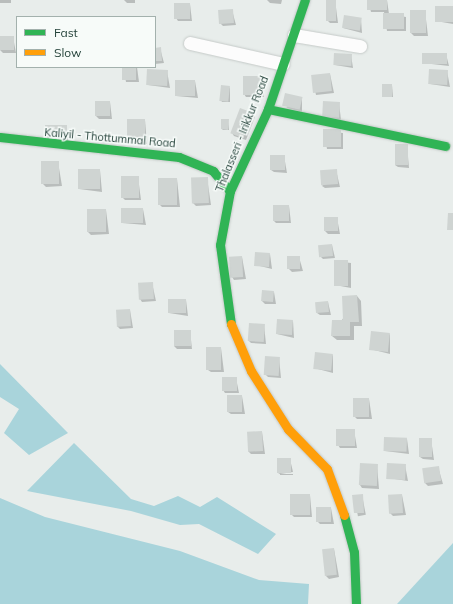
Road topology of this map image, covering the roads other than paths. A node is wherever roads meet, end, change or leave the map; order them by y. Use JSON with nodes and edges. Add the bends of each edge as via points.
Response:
{"nodes":[{"id":1,"x":305,"y":0,"type":"edge"},
{"id":2,"x":294,"y":34,"type":"junction"},
{"id":3,"x":190,"y":43,"type":"dead end"},
{"id":4,"x":360,"y":46,"type":"dead end"},
{"id":5,"x":283,"y":64,"type":"junction"},
{"id":6,"x":268,"y":109,"type":"junction"},
{"id":7,"x":0,"y":137,"type":"edge"},
{"id":8,"x":445,"y":146,"type":"dead end"},
{"id":9,"x":230,"y":191,"type":"junction"},
{"id":10,"x":356,"y":604,"type":"edge"}],
"edges":[{"from":1,"to":2,"type":"main road","name":"Thalasseri - Irikkur Road"},
{"from":2,"to":4,"type":"street"},
{"from":2,"to":5,"type":"main road","name":"Thalasseri - Irikkur Road"},
{"from":3,"to":5,"type":"street"},
{"from":5,"to":6,"type":"main road","name":"Thalasseri - Irikkur Road"},
{"from":6,"to":8,"type":"main road"},
{"from":6,"to":9,"type":"main road","name":"Thalasseri - Irikkur Road"},
{"from":7,"to":9,"type":"main road","name":"Kaliyil - Thottummal Road","via":[[179,157],[213,171]]},
{"from":9,"to":10,"type":"main road","name":"Thalasseri - Irikkur Road","via":[[220,245],[231,324],[251,370],[274,409],[327,469],[339,494],[354,552]]}]}
